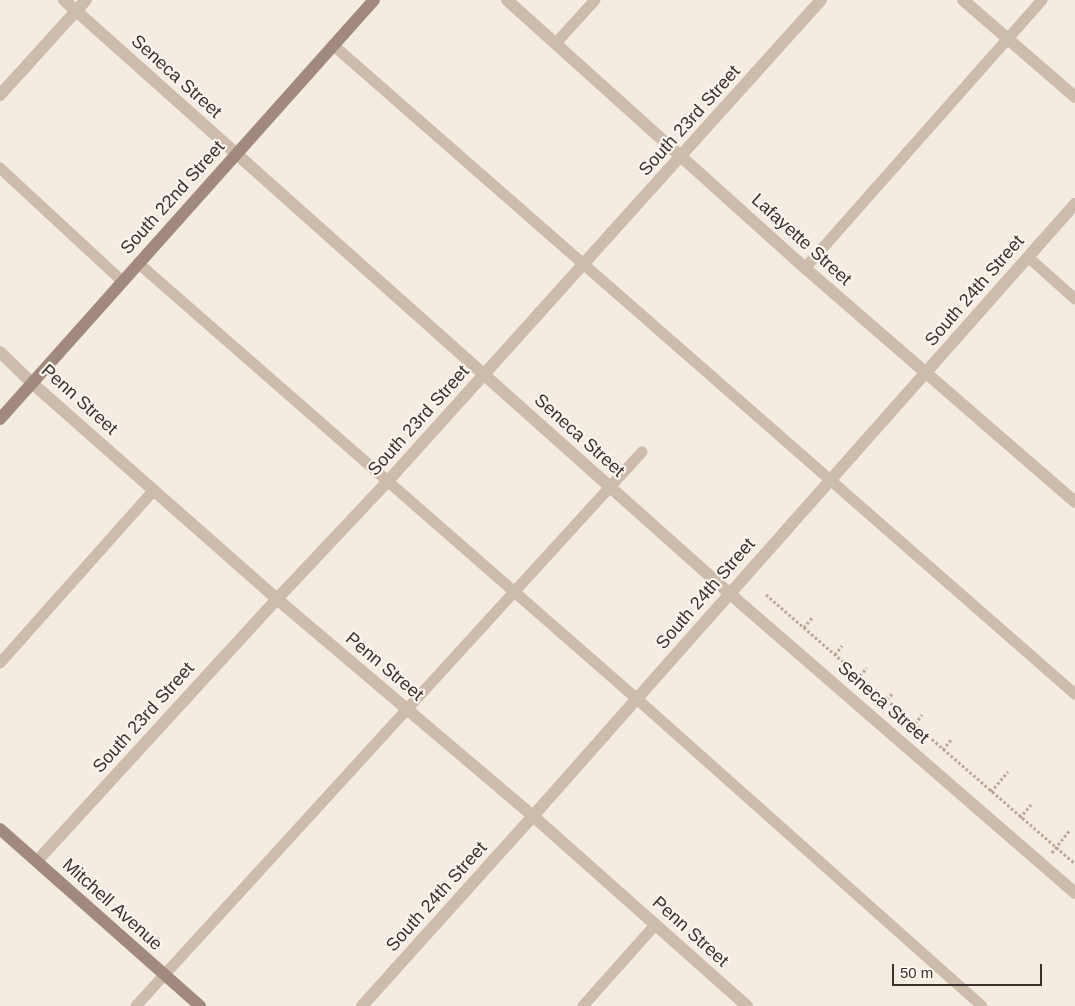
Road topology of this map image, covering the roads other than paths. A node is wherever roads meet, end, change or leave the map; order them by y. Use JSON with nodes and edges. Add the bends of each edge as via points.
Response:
{"nodes":[{"id":1,"x":64,"y":0,"type":"edge"},
{"id":2,"x":86,"y":0,"type":"edge"},
{"id":3,"x":374,"y":0,"type":"edge"},
{"id":4,"x":508,"y":0,"type":"edge"},
{"id":5,"x":595,"y":0,"type":"edge"},
{"id":6,"x":821,"y":0,"type":"edge"},
{"id":7,"x":963,"y":0,"type":"edge"},
{"id":8,"x":1042,"y":0,"type":"edge"},
{"id":9,"x":76,"y":11,"type":"junction"},
{"id":10,"x":1008,"y":39,"type":"junction"},
{"id":11,"x":556,"y":42,"type":"junction"},
{"id":12,"x":333,"y":45,"type":"junction"},
{"id":13,"x":0,"y":95,"type":"edge"},
{"id":14,"x":1075,"y":97,"type":"edge"},
{"id":15,"x":236,"y":154,"type":"junction"},
{"id":16,"x":681,"y":156,"type":"junction"},
{"id":17,"x":0,"y":168,"type":"edge"},
{"id":18,"x":1075,"y":204,"type":"edge"},
{"id":19,"x":1028,"y":257,"type":"junction"},
{"id":20,"x":138,"y":263,"type":"junction"},
{"id":21,"x":583,"y":265,"type":"junction"},
{"id":22,"x":805,"y":268,"type":"junction"},
{"id":23,"x":122,"y":281,"type":"junction"},
{"id":24,"x":1075,"y":299,"type":"edge"},
{"id":25,"x":0,"y":352,"type":"edge"},
{"id":26,"x":926,"y":373,"type":"junction"},
{"id":27,"x":484,"y":375,"type":"junction"},
{"id":28,"x":32,"y":382,"type":"junction"},
{"id":29,"x":0,"y":419,"type":"edge"},
{"id":30,"x":642,"y":452,"type":"dead end"},
{"id":31,"x":830,"y":480,"type":"junction"},
{"id":32,"x":388,"y":482,"type":"junction"},
{"id":33,"x":610,"y":487,"type":"junction"},
{"id":34,"x":154,"y":490,"type":"junction"},
{"id":35,"x":1075,"y":502,"type":"edge"},
{"id":36,"x":514,"y":591,"type":"junction"},
{"id":37,"x":729,"y":593,"type":"junction"},
{"id":38,"x":277,"y":599,"type":"junction"},
{"id":39,"x":0,"y":663,"type":"edge"},
{"id":40,"x":1075,"y":694,"type":"edge"},
{"id":41,"x":637,"y":699,"type":"junction"},
{"id":42,"x":406,"y":709,"type":"junction"},
{"id":43,"x":533,"y":816,"type":"junction"},
{"id":44,"x":0,"y":829,"type":"edge"},
{"id":45,"x":37,"y":861,"type":"junction"},
{"id":46,"x":1075,"y":893,"type":"edge"},
{"id":47,"x":656,"y":924,"type":"junction"},
{"id":48,"x":165,"y":975,"type":"junction"},
{"id":49,"x":136,"y":1006,"type":"edge"},
{"id":50,"x":200,"y":1006,"type":"edge"},
{"id":51,"x":362,"y":1006,"type":"edge"},
{"id":52,"x":583,"y":1006,"type":"edge"},
{"id":53,"x":747,"y":1006,"type":"edge"},
{"id":54,"x":982,"y":1006,"type":"edge"}],
"edges":[{"from":1,"to":9,"type":"street","name":"Seneca Street"},
{"from":2,"to":9,"type":"street"},
{"from":3,"to":12,"type":"main road","name":"South 22nd Street"},
{"from":4,"to":11,"type":"street","name":"Lafayette Street"},
{"from":5,"to":11,"type":"lane"},
{"from":6,"to":16,"type":"street","name":"South 23rd Street"},
{"from":7,"to":10,"type":"street"},
{"from":8,"to":10,"type":"lane"},
{"from":9,"to":13,"type":"street"},
{"from":9,"to":15,"type":"street","name":"Seneca Street"},
{"from":10,"to":14,"type":"street"},
{"from":10,"to":22,"type":"lane"},
{"from":11,"to":16,"type":"street","name":"Lafayette Street"},
{"from":12,"to":15,"type":"main road","name":"South 22nd Street"},
{"from":12,"to":21,"type":"lane"},
{"from":15,"to":20,"type":"main road","name":"South 22nd Street"},
{"from":15,"to":27,"type":"street","name":"Seneca Street"},
{"from":16,"to":21,"type":"street","name":"South 23rd Street"},
{"from":16,"to":22,"type":"street","name":"Lafayette Street"},
{"from":17,"to":23,"type":"lane"},
{"from":18,"to":19,"type":"street","name":"South 24th Street"},
{"from":19,"to":24,"type":"lane"},
{"from":19,"to":26,"type":"street","name":"South 24th Street"},
{"from":20,"to":23,"type":"main road","name":"South 22nd Street"},
{"from":20,"to":32,"type":"lane"},
{"from":21,"to":27,"type":"street","name":"South 23rd Street"},
{"from":21,"to":31,"type":"lane"},
{"from":22,"to":26,"type":"street","name":"Lafayette Street"},
{"from":23,"to":28,"type":"main road","name":"South 22nd Street"},
{"from":25,"to":28,"type":"street","name":"Penn Street"},
{"from":26,"to":31,"type":"street","name":"South 24th Street"},
{"from":26,"to":35,"type":"street","name":"Lafayette Street"},
{"from":27,"to":32,"type":"street","name":"South 23rd Street"},
{"from":27,"to":33,"type":"street","name":"Seneca Street"},
{"from":28,"to":29,"type":"main road","name":"South 22nd Street"},
{"from":28,"to":34,"type":"street","name":"Penn Street"},
{"from":30,"to":33,"type":"lane"},
{"from":31,"to":37,"type":"street","name":"South 24th Street"},
{"from":31,"to":40,"type":"lane"},
{"from":32,"to":36,"type":"lane"},
{"from":32,"to":38,"type":"street","name":"South 23rd Street"},
{"from":33,"to":36,"type":"lane"},
{"from":33,"to":37,"type":"street","name":"Seneca Street"},
{"from":34,"to":38,"type":"street","name":"Penn Street"},
{"from":34,"to":39,"type":"lane"},
{"from":36,"to":41,"type":"lane"},
{"from":36,"to":42,"type":"lane"},
{"from":37,"to":41,"type":"street","name":"South 24th Street"},
{"from":37,"to":46,"type":"street","name":"Seneca Street"},
{"from":38,"to":42,"type":"street","name":"Penn Street"},
{"from":38,"to":45,"type":"street","name":"South 23rd Street"},
{"from":41,"to":43,"type":"street","name":"South 24th Street"},
{"from":41,"to":54,"type":"lane"},
{"from":42,"to":43,"type":"street","name":"Penn Street"},
{"from":42,"to":48,"type":"lane"},
{"from":43,"to":47,"type":"street","name":"Penn Street"},
{"from":43,"to":51,"type":"street","name":"South 24th Street"},
{"from":44,"to":45,"type":"main road","name":"Mitchell Avenue"},
{"from":45,"to":48,"type":"main road","name":"Mitchell Avenue"},
{"from":47,"to":52,"type":"lane"},
{"from":47,"to":53,"type":"street","name":"Penn Street"},
{"from":48,"to":49,"type":"lane"},
{"from":48,"to":50,"type":"main road","name":"Mitchell Avenue"}]}
